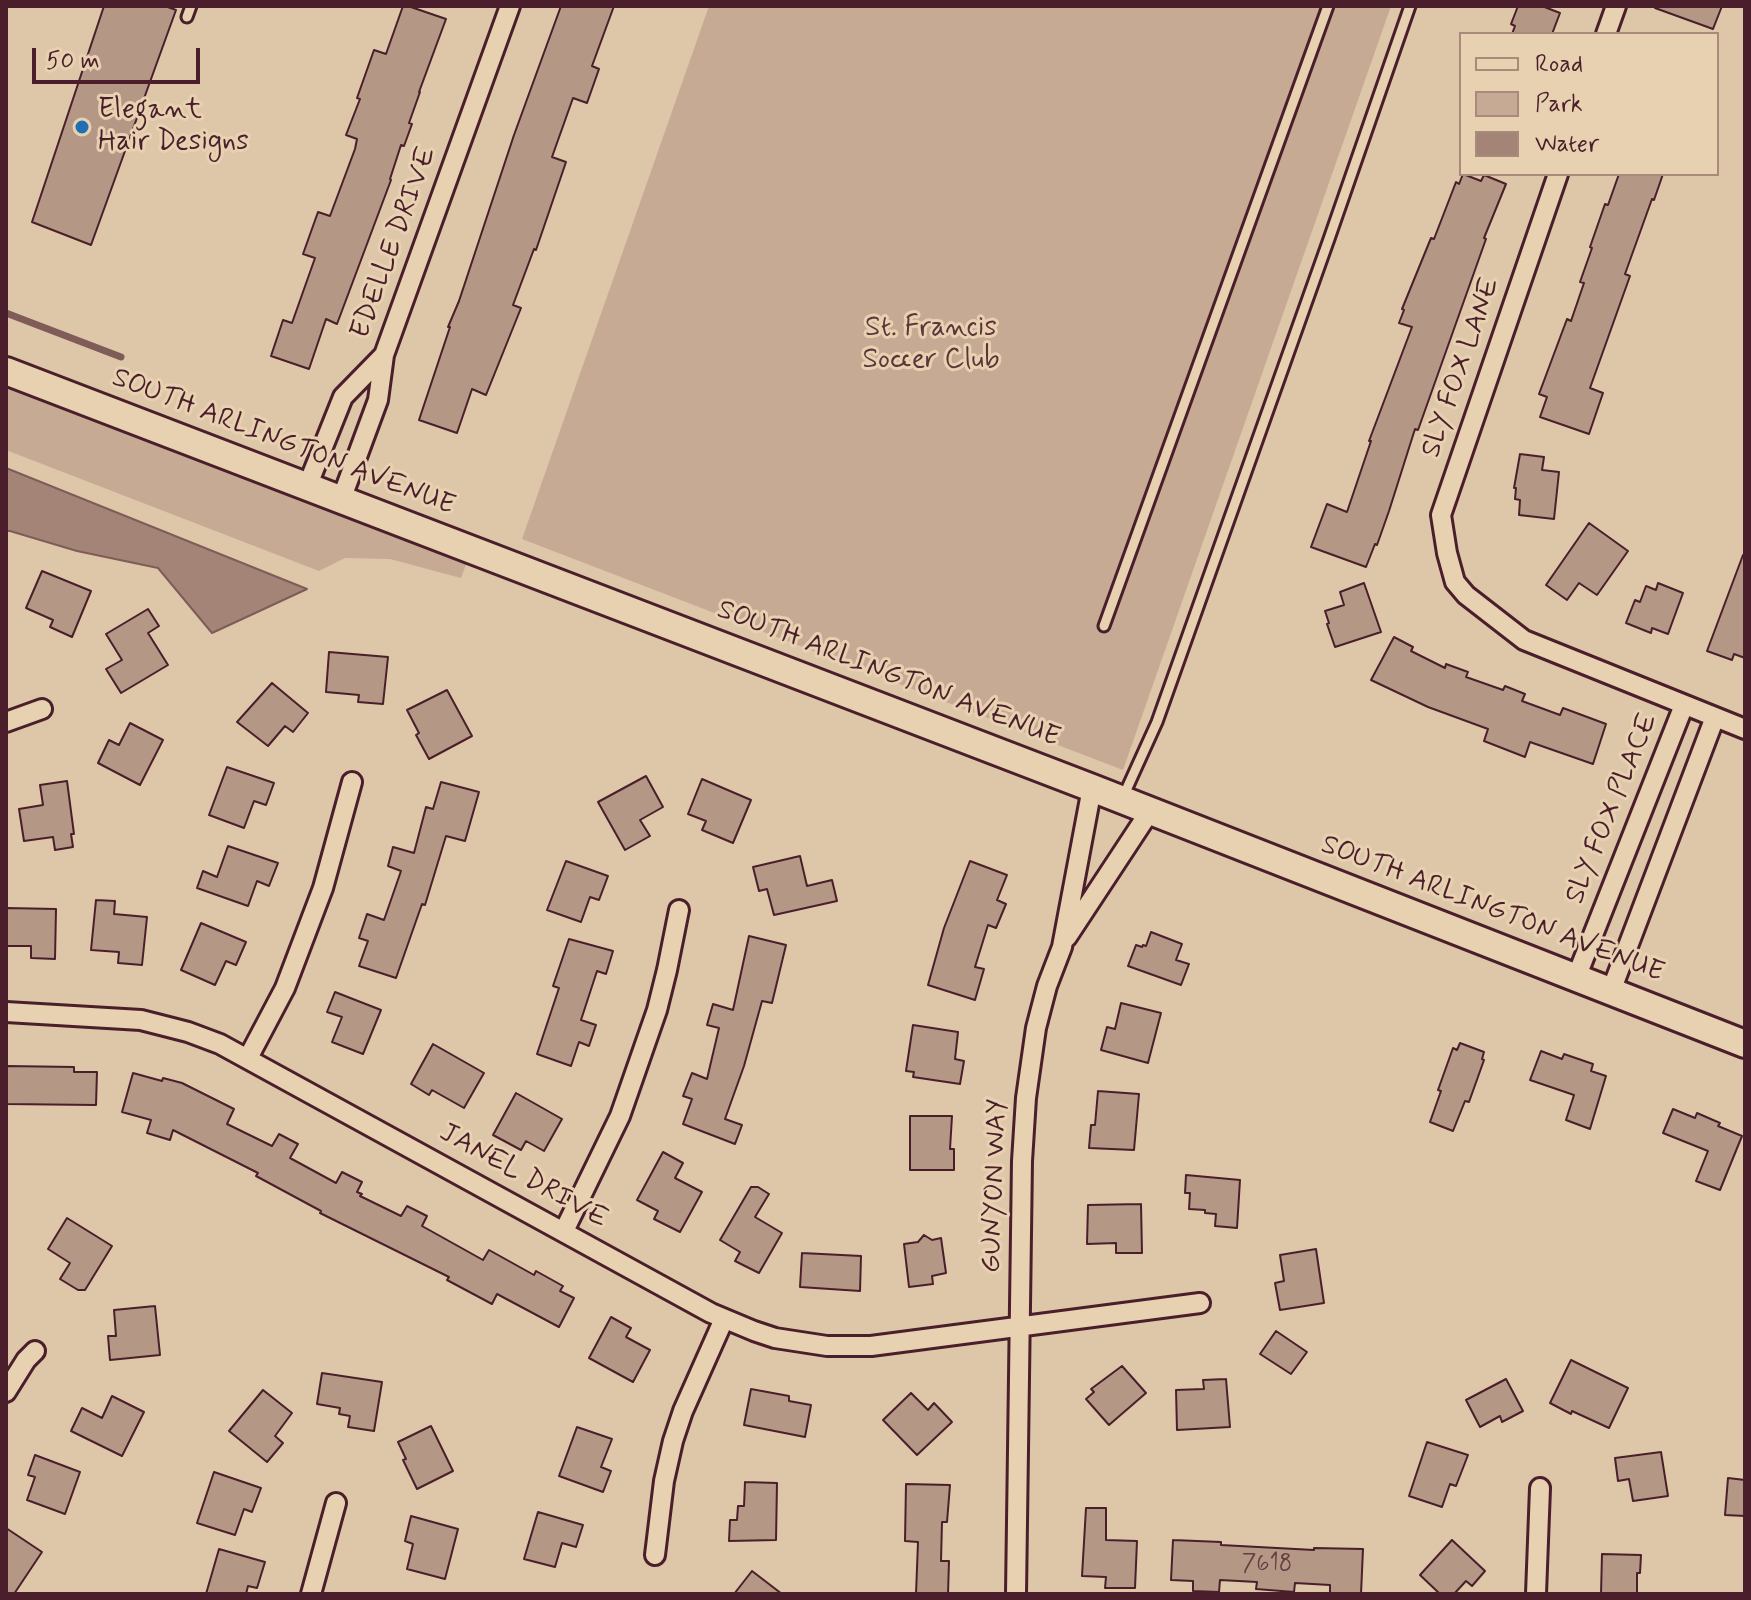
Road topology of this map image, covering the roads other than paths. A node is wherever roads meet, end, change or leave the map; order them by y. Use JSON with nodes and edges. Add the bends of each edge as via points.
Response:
{"nodes":[{"id":1,"x":191,"y":6,"type":"edge"},
{"id":2,"x":510,"y":6,"type":"edge"},
{"id":3,"x":1328,"y":6,"type":"edge"},
{"id":4,"x":1410,"y":6,"type":"edge"},
{"id":5,"x":1616,"y":6,"type":"edge"},
{"id":6,"x":187,"y":17,"type":"dead end"},
{"id":7,"x":1607,"y":32,"type":"edge"},
{"id":8,"x":1557,"y":176,"type":"edge"},
{"id":9,"x":384,"y":355,"type":"junction"},
{"id":10,"x":6,"y":371,"type":"edge"},
{"id":11,"x":307,"y":487,"type":"junction"},
{"id":12,"x":341,"y":500,"type":"junction"},
{"id":13,"x":1104,"y":626,"type":"dead end"},
{"id":14,"x":1684,"y":705,"type":"junction"},
{"id":15,"x":42,"y":709,"type":"dead end"},
{"id":16,"x":1715,"y":717,"type":"junction"},
{"id":17,"x":6,"y":722,"type":"edge"},
{"id":18,"x":1745,"y":729,"type":"edge"},
{"id":19,"x":352,"y":782,"type":"dead end"},
{"id":20,"x":1092,"y":788,"type":"junction"},
{"id":21,"x":1122,"y":800,"type":"junction"},
{"id":22,"x":1150,"y":811,"type":"junction"},
{"id":23,"x":679,"y":910,"type":"dead end"},
{"id":24,"x":1062,"y":947,"type":"junction"},
{"id":25,"x":1576,"y":978,"type":"junction"},
{"id":26,"x":1611,"y":991,"type":"junction"},
{"id":27,"x":6,"y":1012,"type":"edge"},
{"id":28,"x":1745,"y":1044,"type":"edge"},
{"id":29,"x":248,"y":1058,"type":"junction"},
{"id":30,"x":564,"y":1231,"type":"junction"},
{"id":31,"x":1200,"y":1303,"type":"dead end"},
{"id":32,"x":724,"y":1319,"type":"junction"},
{"id":33,"x":1021,"y":1328,"type":"junction"},
{"id":34,"x":35,"y":1351,"type":"dead end"},
{"id":35,"x":6,"y":1392,"type":"edge"},
{"id":36,"x":1540,"y":1488,"type":"dead end"},
{"id":37,"x":336,"y":1503,"type":"dead end"},
{"id":38,"x":655,"y":1555,"type":"dead end"},
{"id":39,"x":311,"y":1594,"type":"edge"},
{"id":40,"x":1016,"y":1594,"type":"edge"},
{"id":41,"x":1536,"y":1594,"type":"edge"}],
"edges":[{"from":1,"to":6,"type":"lane"},
{"from":2,"to":9,"type":"street","name":"EDELLE DRIVE"},
{"from":3,"to":13,"type":"lane"},
{"from":4,"to":21,"type":"lane","via":[[1157,722]]},
{"from":5,"to":7,"type":"street"},
{"from":8,"to":14,"type":"street","name":"SLY FOX LANE","via":[[1441,515],[1447,553],[1455,582],[1466,595],[1524,640]]},
{"from":9,"to":11,"type":"street","via":[[343,397]]},
{"from":9,"to":12,"type":"street","name":"EDELLE DRIVE","via":[[378,400]]},
{"from":10,"to":11,"type":"street","name":"SOUTH ARLINGTON AVENUE"},
{"from":11,"to":12,"type":"street","name":"SOUTH ARLINGTON AVENUE"},
{"from":12,"to":20,"type":"street","name":"SOUTH ARLINGTON AVENUE"},
{"from":14,"to":16,"type":"street"},
{"from":14,"to":25,"type":"street","name":"SLY FOX PLACE"},
{"from":15,"to":17,"type":"street"},
{"from":16,"to":18,"type":"street"},
{"from":16,"to":26,"type":"street"},
{"from":19,"to":29,"type":"street","via":[[323,888],[285,988]]},
{"from":20,"to":21,"type":"street","name":"SOUTH ARLINGTON AVENUE"},
{"from":20,"to":24,"type":"street","name":"GUNYON WAY"},
{"from":21,"to":22,"type":"street","name":"SOUTH ARLINGTON AVENUE"},
{"from":22,"to":24,"type":"street"},
{"from":22,"to":25,"type":"street","name":"SOUTH ARLINGTON AVENUE"},
{"from":23,"to":30,"type":"street","via":[[657,1010],[625,1104]]},
{"from":24,"to":33,"type":"street","name":"GUNYON WAY","via":[[1047,986],[1029,1069],[1022,1161]]},
{"from":25,"to":26,"type":"street","name":"SOUTH ARLINGTON AVENUE"},
{"from":26,"to":28,"type":"street","name":"SOUTH ARLINGTON AVENUE"},
{"from":27,"to":29,"type":"street","name":"JANEL DRIVE","via":[[141,1020],[188,1032]]},
{"from":29,"to":30,"type":"street","name":"JANEL DRIVE"},
{"from":30,"to":32,"type":"street","name":"JANEL DRIVE"},
{"from":31,"to":33,"type":"street","name":"JANEL DRIVE"},
{"from":32,"to":33,"type":"street","name":"JANEL DRIVE","via":[[775,1338],[838,1347]]},
{"from":32,"to":38,"type":"street","via":[[673,1441]]},
{"from":33,"to":40,"type":"street","name":"GUNYON WAY"},
{"from":34,"to":35,"type":"street"},
{"from":36,"to":41,"type":"street"},
{"from":37,"to":39,"type":"street"}]}
